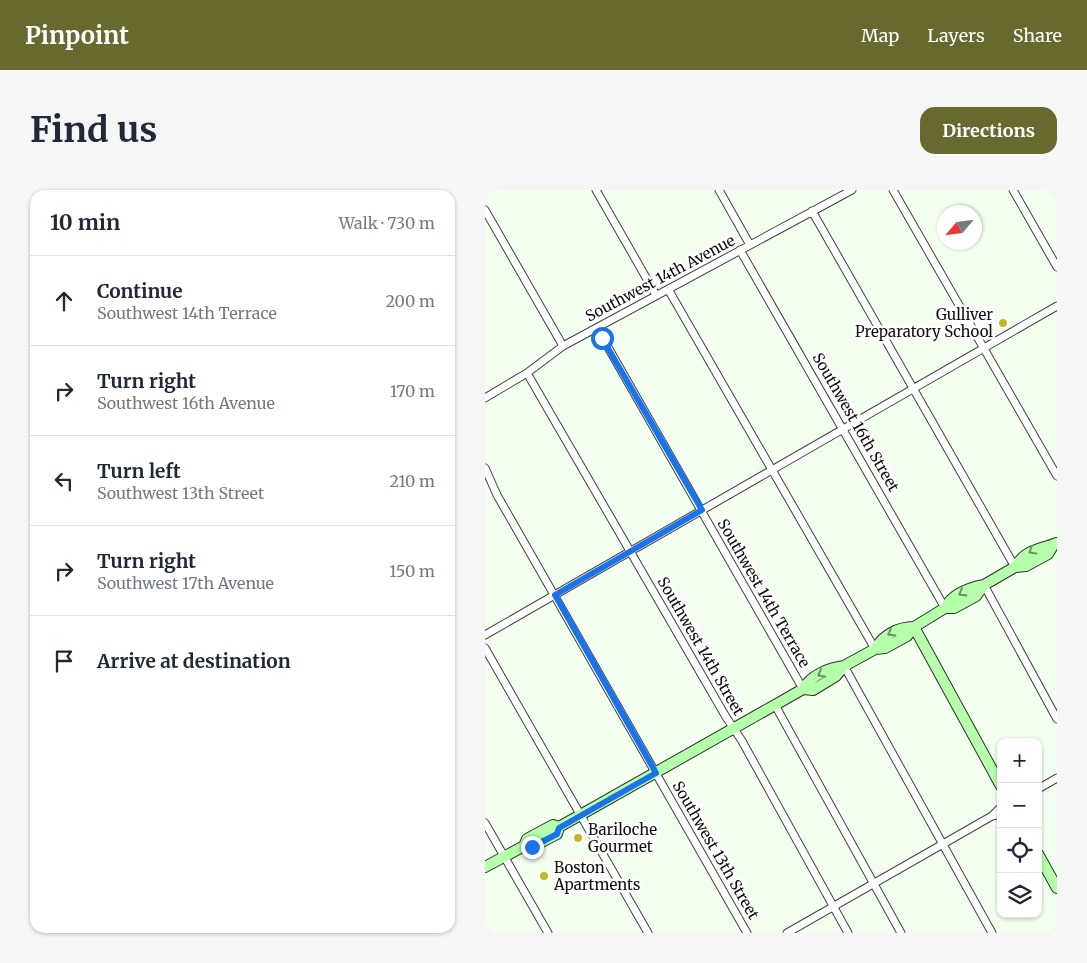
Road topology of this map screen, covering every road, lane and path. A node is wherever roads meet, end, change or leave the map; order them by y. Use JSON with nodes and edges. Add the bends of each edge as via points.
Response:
{"nodes":[{"id":1,"x":596,"y":190,"type":"edge"},
{"id":2,"x":719,"y":190,"type":"edge"},
{"id":3,"x":852,"y":190,"type":"edge"},
{"id":4,"x":893,"y":190,"type":"edge"},
{"id":5,"x":1013,"y":190,"type":"edge"},
{"id":6,"x":843,"y":192,"type":"edge"},
{"id":7,"x":485,"y":210,"type":"edge"},
{"id":8,"x":812,"y":211,"type":"junction"},
{"id":9,"x":750,"y":245,"type":"junction"},
{"id":10,"x":740,"y":250,"type":"junction"},
{"id":11,"x":1057,"y":267,"type":"edge"},
{"id":12,"x":668,"y":289,"type":"junction"},
{"id":13,"x":656,"y":295,"type":"junction"},
{"id":14,"x":1057,"y":306,"type":"edge"},
{"id":15,"x":597,"y":328,"type":"junction"},
{"id":16,"x":563,"y":346,"type":"junction"},
{"id":17,"x":984,"y":349,"type":"junction"},
{"id":18,"x":527,"y":373,"type":"junction"},
{"id":19,"x":914,"y":390,"type":"junction"},
{"id":20,"x":485,"y":398,"type":"edge"},
{"id":21,"x":843,"y":430,"type":"junction"},
{"id":22,"x":485,"y":468,"type":"edge"},
{"id":23,"x":773,"y":471,"type":"junction"},
{"id":24,"x":1057,"y":476,"type":"edge"},
{"id":25,"x":702,"y":510,"type":"junction"},
{"id":26,"x":1056,"y":546,"type":"edge"},
{"id":27,"x":631,"y":552,"type":"junction"},
{"id":28,"x":1015,"y":567,"type":"junction"},
{"id":29,"x":984,"y":585,"type":"junction"},
{"id":30,"x":555,"y":595,"type":"junction"},
{"id":31,"x":945,"y":608,"type":"junction"},
{"id":32,"x":913,"y":627,"type":"junction"},
{"id":33,"x":485,"y":635,"type":"edge"},
{"id":34,"x":485,"y":648,"type":"edge"},
{"id":35,"x":875,"y":649,"type":"junction"},
{"id":36,"x":844,"y":666,"type":"junction"},
{"id":37,"x":803,"y":689,"type":"junction"},
{"id":38,"x":775,"y":705,"type":"junction"},
{"id":39,"x":1057,"y":719,"type":"edge"},
{"id":40,"x":733,"y":729,"type":"junction"},
{"id":41,"x":656,"y":773,"type":"junction"},
{"id":42,"x":1057,"y":778,"type":"edge"},
{"id":43,"x":997,"y":783,"type":"edge"},
{"id":44,"x":1042,"y":787,"type":"edge"},
{"id":45,"x":997,"y":810,"type":"edge"},
{"id":46,"x":997,"y":815,"type":"edge"},
{"id":47,"x":581,"y":816,"type":"junction"},
{"id":48,"x":992,"y":816,"type":"junction"},
{"id":49,"x":485,"y":823,"type":"edge"},
{"id":50,"x":943,"y":844,"type":"junction"},
{"id":51,"x":504,"y":856,"type":"junction"},
{"id":52,"x":1042,"y":861,"type":"edge"},
{"id":53,"x":485,"y":867,"type":"edge"},
{"id":54,"x":874,"y":883,"type":"junction"},
{"id":55,"x":1057,"y":888,"type":"edge"},
{"id":56,"x":833,"y":906,"type":"junction"},
{"id":57,"x":747,"y":932,"type":"edge"},
{"id":58,"x":548,"y":933,"type":"edge"},
{"id":59,"x":648,"y":933,"type":"edge"},
{"id":60,"x":787,"y":933,"type":"edge"},
{"id":61,"x":848,"y":933,"type":"edge"},
{"id":62,"x":901,"y":933,"type":"edge"},
{"id":63,"x":992,"y":933,"type":"edge"}],
"edges":[{"from":1,"to":13,"type":"street"},
{"from":2,"to":9,"type":"street"},
{"from":3,"to":6,"type":"street","name":"Southwest 14th Avenue"},
{"from":4,"to":17,"type":"street"},
{"from":5,"to":11,"type":"street"},
{"from":6,"to":8,"type":"street","name":"Southwest 14th Avenue"},
{"from":7,"to":16,"type":"street"},
{"from":8,"to":9,"type":"street","name":"Southwest 14th Avenue"},
{"from":8,"to":19,"type":"street"},
{"from":9,"to":10,"type":"street","name":"Southwest 14th Avenue"},
{"from":10,"to":12,"type":"street","name":"Southwest 14th Avenue"},
{"from":10,"to":21,"type":"street","name":"Southwest 16th Street"},
{"from":12,"to":13,"type":"street","name":"Southwest 14th Avenue"},
{"from":12,"to":23,"type":"street"},
{"from":13,"to":15,"type":"street","name":"Southwest 14th Avenue"},
{"from":14,"to":17,"type":"street"},
{"from":15,"to":16,"type":"street","name":"Southwest 14th Avenue"},
{"from":15,"to":25,"type":"street","name":"Southwest 14th Terrace"},
{"from":16,"to":18,"type":"street","name":"Southwest 14th Avenue"},
{"from":17,"to":19,"type":"street"},
{"from":17,"to":24,"type":"street"},
{"from":18,"to":20,"type":"street","name":"Southwest 14th Avenue"},
{"from":18,"to":27,"type":"street","name":"Southwest 14th Street"},
{"from":19,"to":21,"type":"street"},
{"from":19,"to":28,"type":"street"},
{"from":21,"to":23,"type":"street"},
{"from":21,"to":31,"type":"street","name":"Southwest 16th Street"},
{"from":22,"to":30,"type":"street","name":"Southwest 13th Street","via":[[497,495]]},
{"from":23,"to":25,"type":"street"},
{"from":23,"to":35,"type":"street"},
{"from":25,"to":27,"type":"street"},
{"from":25,"to":37,"type":"street","name":"Southwest 14th Terrace"},
{"from":26,"to":28,"type":"main road","via":[[1026,566]]},
{"from":27,"to":30,"type":"street"},
{"from":27,"to":40,"type":"street","name":"Southwest 14th Street"},
{"from":28,"to":29,"type":"main road"},
{"from":29,"to":31,"type":"main road","via":[[976,596],[954,608]]},
{"from":29,"to":39,"type":"street"},
{"from":30,"to":33,"type":"street"},
{"from":30,"to":41,"type":"street","name":"Southwest 13th Street"},
{"from":31,"to":32,"type":"main road"},
{"from":32,"to":35,"type":"main road","via":[[907,636],[885,648]]},
{"from":32,"to":43,"type":"main road"},
{"from":34,"to":47,"type":"street"},
{"from":35,"to":36,"type":"main road"},
{"from":36,"to":37,"type":"main road","via":[[836,676],[813,690]]},
{"from":36,"to":50,"type":"street"},
{"from":37,"to":38,"type":"main road"},
{"from":38,"to":40,"type":"main road"},
{"from":38,"to":54,"type":"street"},
{"from":40,"to":41,"type":"main road"},
{"from":40,"to":56,"type":"street","name":"Southwest 14th Street"},
{"from":41,"to":47,"type":"main road"},
{"from":41,"to":57,"type":"street","name":"Southwest 13th Street"},
{"from":42,"to":44,"type":"street"},
{"from":45,"to":48,"type":"street"},
{"from":46,"to":48,"type":"street"},
{"from":47,"to":51,"type":"main road","via":[[532,847],[524,846]]},
{"from":47,"to":59,"type":"street"},
{"from":48,"to":50,"type":"street"},
{"from":49,"to":51,"type":"street"},
{"from":50,"to":54,"type":"street"},
{"from":50,"to":63,"type":"street"},
{"from":51,"to":53,"type":"main road"},
{"from":51,"to":58,"type":"street"},
{"from":52,"to":55,"type":"main road"},
{"from":54,"to":56,"type":"street"},
{"from":54,"to":62,"type":"street"},
{"from":56,"to":60,"type":"street"},
{"from":56,"to":61,"type":"street","name":"Southwest 14th Street"}]}
